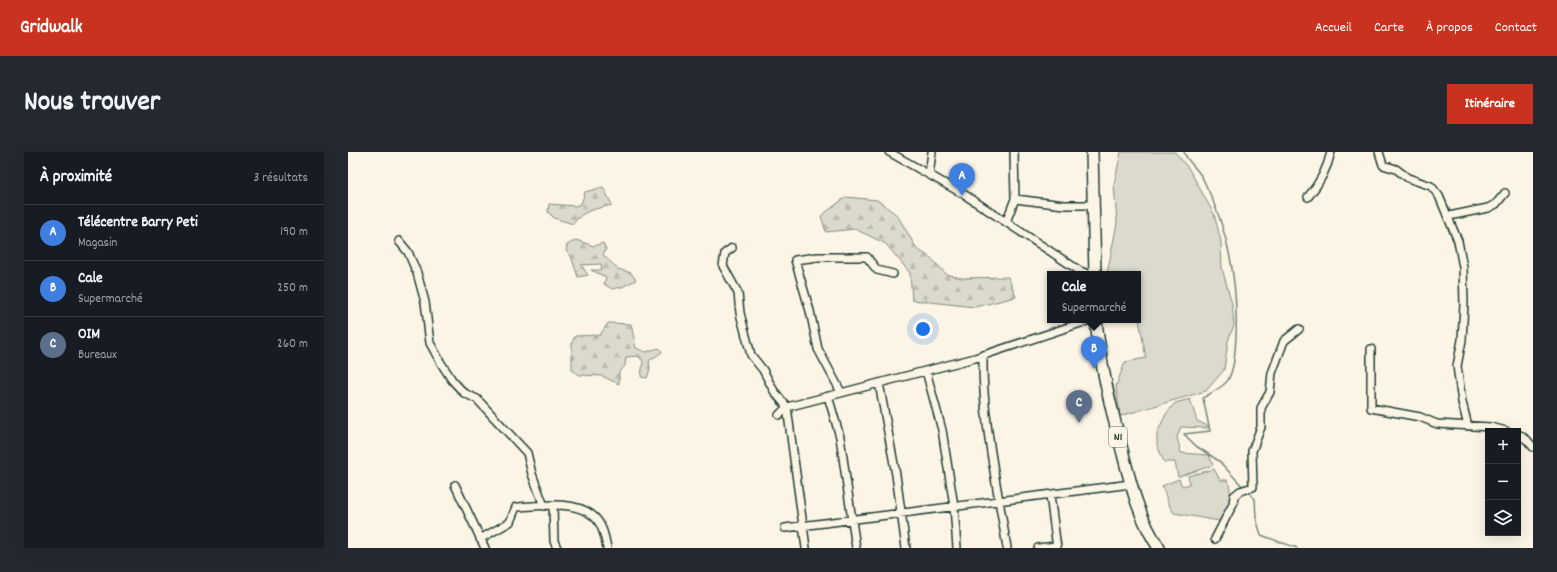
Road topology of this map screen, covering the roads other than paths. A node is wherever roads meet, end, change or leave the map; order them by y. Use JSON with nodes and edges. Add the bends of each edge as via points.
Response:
{"nodes":[{"id":1,"x":889,"y":152,"type":"edge"},
{"id":2,"x":932,"y":152,"type":"edge"},
{"id":3,"x":1014,"y":152,"type":"edge"},
{"id":4,"x":1092,"y":152,"type":"edge"},
{"id":5,"x":1331,"y":152,"type":"edge"},
{"id":6,"x":1379,"y":152,"type":"edge"},
{"id":7,"x":929,"y":175,"type":"junction"},
{"id":8,"x":1505,"y":193,"type":"dead end"},
{"id":9,"x":1308,"y":197,"type":"dead end"},
{"id":10,"x":1015,"y":199,"type":"junction"},
{"id":11,"x":1094,"y":205,"type":"junction"},
{"id":12,"x":1449,"y":216,"type":"junction"},
{"id":13,"x":1006,"y":222,"type":"junction"},
{"id":14,"x":399,"y":241,"type":"dead end"},
{"id":15,"x":732,"y":248,"type":"dead end"},
{"id":16,"x":1080,"y":271,"type":"edge"},
{"id":17,"x":1095,"y":271,"type":"edge"},
{"id":18,"x":893,"y":274,"type":"dead end"},
{"id":19,"x":1081,"y":323,"type":"edge"},
{"id":20,"x":1096,"y":323,"type":"edge"},
{"id":21,"x":1299,"y":329,"type":"dead end"},
{"id":22,"x":1371,"y":349,"type":"dead end"},
{"id":23,"x":983,"y":355,"type":"junction"},
{"id":24,"x":926,"y":371,"type":"junction"},
{"id":25,"x":879,"y":383,"type":"junction"},
{"id":26,"x":842,"y":392,"type":"junction"},
{"id":27,"x":828,"y":396,"type":"junction"},
{"id":28,"x":787,"y":407,"type":"junction"},
{"id":29,"x":779,"y":415,"type":"dead end"},
{"id":30,"x":1468,"y":426,"type":"junction"},
{"id":31,"x":1491,"y":428,"type":"edge"},
{"id":32,"x":1521,"y":436,"type":"edge"},
{"id":33,"x":1533,"y":447,"type":"edge"},
{"id":34,"x":1131,"y":484,"type":"junction"},
{"id":35,"x":454,"y":485,"type":"dead end"},
{"id":36,"x":1050,"y":495,"type":"junction"},
{"id":37,"x":1000,"y":500,"type":"junction"},
{"id":38,"x":544,"y":506,"type":"junction"},
{"id":39,"x":554,"y":506,"type":"junction"},
{"id":40,"x":954,"y":506,"type":"junction"},
{"id":41,"x":900,"y":514,"type":"junction"},
{"id":42,"x":852,"y":520,"type":"junction"},
{"id":43,"x":803,"y":526,"type":"junction"},
{"id":44,"x":785,"y":528,"type":"dead end"},
{"id":45,"x":480,"y":539,"type":"junction"},
{"id":46,"x":1216,"y":539,"type":"dead end"},
{"id":47,"x":1056,"y":547,"type":"edge"},
{"id":48,"x":485,"y":548,"type":"edge"},
{"id":49,"x":557,"y":548,"type":"edge"},
{"id":50,"x":607,"y":548,"type":"edge"},
{"id":51,"x":806,"y":548,"type":"edge"},
{"id":52,"x":856,"y":548,"type":"edge"},
{"id":53,"x":906,"y":548,"type":"edge"},
{"id":54,"x":957,"y":548,"type":"edge"},
{"id":55,"x":1007,"y":548,"type":"edge"},
{"id":56,"x":1038,"y":548,"type":"edge"},
{"id":57,"x":1159,"y":548,"type":"edge"}],
"edges":[{"from":1,"to":7,"type":"street"},
{"from":2,"to":7,"type":"street"},
{"from":3,"to":10,"type":"street"},
{"from":4,"to":11,"type":"highway"},
{"from":5,"to":9,"type":"street","via":[[1320,184]]},
{"from":6,"to":12,"type":"street","via":[[1383,165],[1431,186]]},
{"from":7,"to":13,"type":"street"},
{"from":8,"to":12,"type":"street","via":[[1496,204],[1488,208]]},
{"from":10,"to":11,"type":"street","via":[[1064,205]]},
{"from":10,"to":13,"type":"street"},
{"from":11,"to":17,"type":"highway"},
{"from":12,"to":30,"type":"street","via":[[1458,241],[1463,267],[1463,334],[1457,366]]},
{"from":13,"to":16,"type":"street"},
{"from":14,"to":38,"type":"street","via":[[408,252],[417,273],[425,302],[430,343],[452,380],[464,393],[477,399],[527,453]]},
{"from":15,"to":28,"type":"street","via":[[725,253],[723,266],[738,293],[740,313],[751,355]]},
{"from":18,"to":26,"type":"street","via":[[877,270],[868,257],[818,257],[795,260],[818,349]]},
{"from":19,"to":23,"type":"street"},
{"from":20,"to":34,"type":"highway","number":"N1","via":[[1102,372]]},
{"from":21,"to":46,"type":"street","via":[[1284,341],[1272,372],[1270,392],[1261,408],[1259,434],[1253,447],[1254,484],[1234,496],[1233,504]]},
{"from":22,"to":30,"type":"street","via":[[1370,408],[1420,417],[1437,424]]},
{"from":23,"to":24,"type":"street"},
{"from":23,"to":37,"type":"street","via":[[982,380],[986,427]]},
{"from":24,"to":25,"type":"street"},
{"from":24,"to":40,"type":"street","via":[[942,430]]},
{"from":25,"to":26,"type":"street"},
{"from":25,"to":41,"type":"street","via":[[896,475]]},
{"from":26,"to":27,"type":"street"},
{"from":27,"to":28,"type":"street"},
{"from":27,"to":42,"type":"street","via":[[840,437]]},
{"from":28,"to":29,"type":"street"},
{"from":28,"to":43,"type":"street"},
{"from":30,"to":31,"type":"street"},
{"from":32,"to":33,"type":"street"},
{"from":34,"to":36,"type":"street"},
{"from":34,"to":57,"type":"highway","number":"N1","via":[[1147,530]]},
{"from":35,"to":45,"type":"street"},
{"from":36,"to":37,"type":"street"},
{"from":36,"to":47,"type":"street"},
{"from":37,"to":40,"type":"street"},
{"from":37,"to":55,"type":"street"},
{"from":38,"to":39,"type":"street"},
{"from":38,"to":45,"type":"street","via":[[516,507],[510,522]]},
{"from":39,"to":49,"type":"street","via":[[554,541]]},
{"from":39,"to":50,"type":"street","via":[[575,507],[593,515],[604,533]]},
{"from":40,"to":41,"type":"street"},
{"from":40,"to":54,"type":"street"},
{"from":41,"to":42,"type":"street"},
{"from":41,"to":53,"type":"street"},
{"from":42,"to":43,"type":"street"},
{"from":42,"to":52,"type":"street"},
{"from":43,"to":44,"type":"street"},
{"from":43,"to":51,"type":"street"},
{"from":45,"to":48,"type":"street"},
{"from":47,"to":56,"type":"street"}]}
